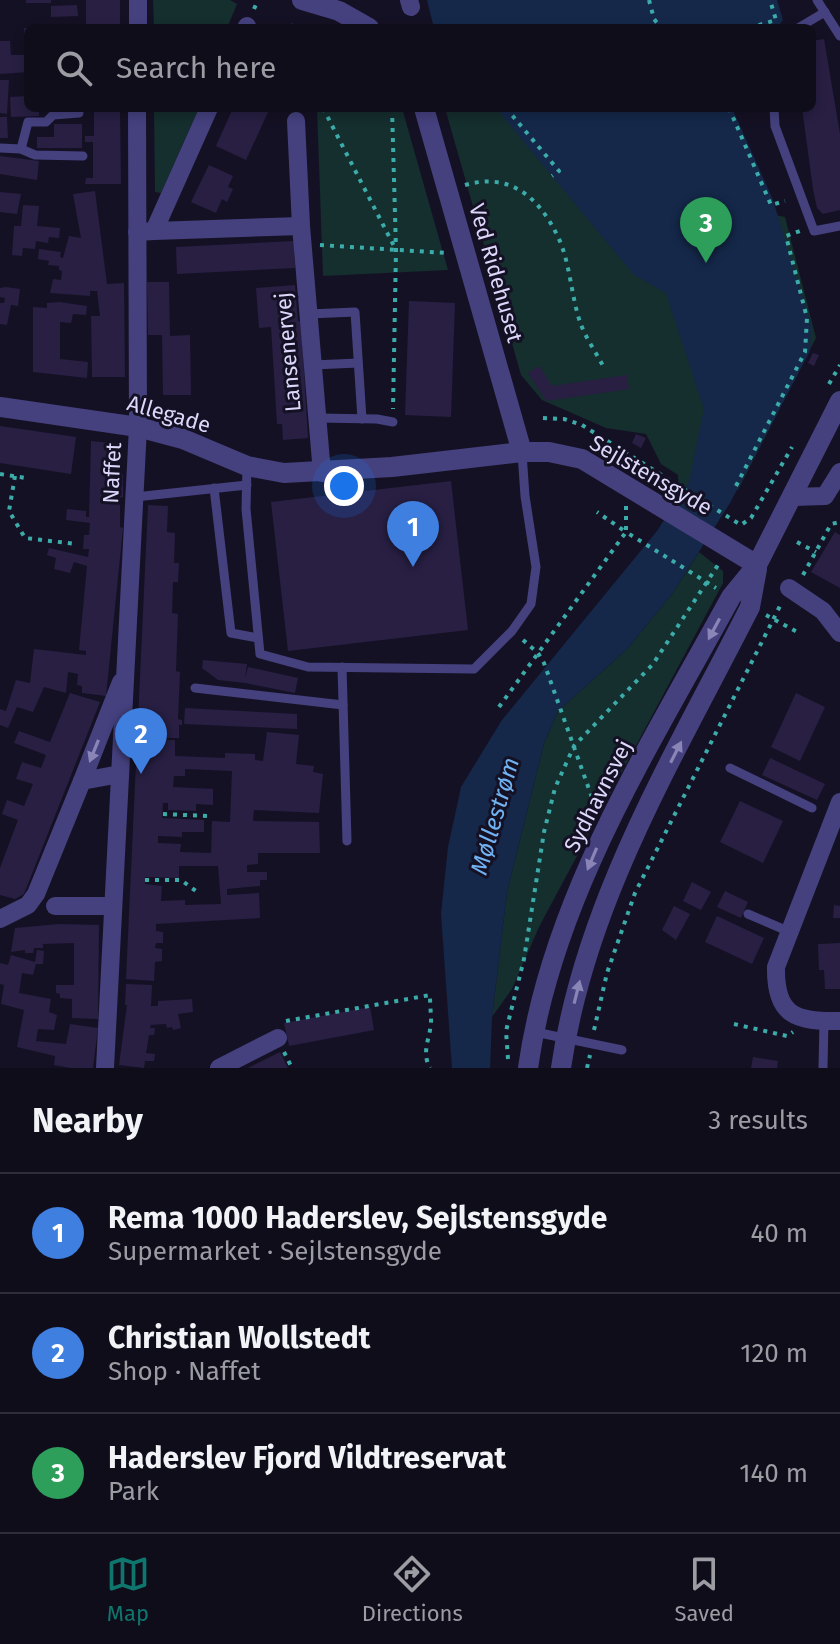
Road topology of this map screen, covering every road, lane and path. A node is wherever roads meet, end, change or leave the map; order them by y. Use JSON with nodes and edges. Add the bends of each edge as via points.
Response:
{"nodes":[{"id":1,"x":138,"y":0,"type":"edge"},
{"id":2,"x":302,"y":0,"type":"edge"},
{"id":3,"x":649,"y":0,"type":"edge"},
{"id":4,"x":770,"y":0,"type":"edge"},
{"id":5,"x":817,"y":0,"type":"edge"},
{"id":6,"x":825,"y":12,"type":"junction"},
{"id":7,"x":138,"y":24,"type":"edge"},
{"id":8,"x":362,"y":24,"type":"edge"},
{"id":9,"x":658,"y":24,"type":"edge"},
{"id":10,"x":762,"y":24,"type":"edge"},
{"id":11,"x":805,"y":24,"type":"edge"},
{"id":12,"x":840,"y":36,"type":"edge"},
{"id":13,"x":137,"y":112,"type":"edge"},
{"id":14,"x":207,"y":112,"type":"edge"},
{"id":15,"x":325,"y":112,"type":"edge"},
{"id":16,"x":392,"y":112,"type":"edge"},
{"id":17,"x":425,"y":112,"type":"edge"},
{"id":18,"x":509,"y":112,"type":"edge"},
{"id":19,"x":731,"y":112,"type":"edge"},
{"id":20,"x":774,"y":112,"type":"edge"},
{"id":21,"x":79,"y":113,"type":"dead end"},
{"id":22,"x":296,"y":121,"type":"dead end"},
{"id":23,"x":0,"y":148,"type":"edge"},
{"id":24,"x":21,"y":149,"type":"junction"},
{"id":25,"x":83,"y":156,"type":"dead end"},
{"id":26,"x":552,"y":176,"type":"dead end"},
{"id":27,"x":448,"y":191,"type":"junction"},
{"id":28,"x":785,"y":201,"type":"dead end"},
{"id":29,"x":840,"y":226,"type":"edge"},
{"id":30,"x":145,"y":231,"type":"junction"},
{"id":31,"x":800,"y":231,"type":"dead end"},
{"id":32,"x":302,"y":235,"type":"junction"},
{"id":33,"x":396,"y":250,"type":"junction"},
{"id":34,"x":466,"y":255,"type":"junction"},
{"id":35,"x":309,"y":314,"type":"junction"},
{"id":36,"x":358,"y":363,"type":"junction"},
{"id":37,"x":313,"y":365,"type":"junction"},
{"id":38,"x":840,"y":365,"type":"edge"},
{"id":39,"x":603,"y":366,"type":"dead end"},
{"id":40,"x":835,"y":393,"type":"edge"},
{"id":41,"x":0,"y":407,"type":"edge"},
{"id":42,"x":317,"y":418,"type":"junction"},
{"id":43,"x":543,"y":418,"type":"dead end"},
{"id":44,"x":362,"y":419,"type":"junction"},
{"id":45,"x":393,"y":422,"type":"joint"},
{"id":46,"x":138,"y":427,"type":"junction"},
{"id":47,"x":798,"y":437,"type":"dead end"},
{"id":48,"x":522,"y":452,"type":"junction"},
{"id":49,"x":840,"y":472,"type":"edge"},
{"id":50,"x":322,"y":473,"type":"junction"},
{"id":51,"x":0,"y":474,"type":"edge"},
{"id":52,"x":247,"y":475,"type":"junction"},
{"id":53,"x":15,"y":476,"type":"junction"},
{"id":54,"x":26,"y":478,"type":"dead end"},
{"id":55,"x":736,"y":486,"type":"dead end"},
{"id":56,"x":214,"y":488,"type":"junction"},
{"id":57,"x":633,"y":489,"type":"junction"},
{"id":58,"x":135,"y":497,"type":"junction"},
{"id":59,"x":792,"y":497,"type":"junction"},
{"id":60,"x":597,"y":512,"type":"dead end"},
{"id":61,"x":840,"y":522,"type":"edge"},
{"id":62,"x":626,"y":532,"type":"junction"},
{"id":63,"x":797,"y":542,"type":"dead end"},
{"id":64,"x":76,"y":544,"type":"dead end"},
{"id":65,"x":816,"y":552,"type":"junction"},
{"id":66,"x":723,"y":555,"type":"junction"},
{"id":67,"x":757,"y":565,"type":"junction"},
{"id":68,"x":708,"y":583,"type":"junction"},
{"id":69,"x":791,"y":589,"type":"junction"},
{"id":70,"x":773,"y":620,"type":"junction"},
{"id":71,"x":799,"y":633,"type":"dead end"},
{"id":72,"x":840,"y":633,"type":"edge"},
{"id":73,"x":258,"y":638,"type":"junction"},
{"id":74,"x":538,"y":652,"type":"junction"},
{"id":75,"x":342,"y":667,"type":"junction"},
{"id":76,"x":126,"y":669,"type":"junction"},
{"id":77,"x":195,"y":688,"type":"dead end"},
{"id":78,"x":343,"y":705,"type":"junction"},
{"id":79,"x":499,"y":707,"type":"dead end"},
{"id":80,"x":574,"y":746,"type":"junction"},
{"id":81,"x":730,"y":768,"type":"dead end"},
{"id":82,"x":120,"y":774,"type":"junction"},
{"id":83,"x":82,"y":781,"type":"junction"},
{"id":84,"x":840,"y":802,"type":"edge"},
{"id":85,"x":812,"y":808,"type":"dead end"},
{"id":86,"x":163,"y":814,"type":"dead end"},
{"id":87,"x":208,"y":816,"type":"dead end"},
{"id":88,"x":604,"y":833,"type":"junction"},
{"id":89,"x":347,"y":841,"type":"dead end"},
{"id":90,"x":145,"y":880,"type":"dead end"},
{"id":91,"x":200,"y":894,"type":"dead end"},
{"id":92,"x":55,"y":906,"type":"dead end"},
{"id":93,"x":112,"y":906,"type":"junction"},
{"id":94,"x":748,"y":914,"type":"dead end"},
{"id":95,"x":0,"y":919,"type":"edge"},
{"id":96,"x":790,"y":932,"type":"junction"},
{"id":97,"x":825,"y":1021,"type":"edge"},
{"id":98,"x":734,"y":1024,"type":"dead end"},
{"id":99,"x":533,"y":1032,"type":"junction"},
{"id":100,"x":278,"y":1038,"type":"junction"},
{"id":101,"x":565,"y":1039,"type":"junction"},
{"id":102,"x":592,"y":1044,"type":"junction"},
{"id":103,"x":622,"y":1050,"type":"dead end"},
{"id":104,"x":105,"y":1068,"type":"edge"},
{"id":105,"x":219,"y":1068,"type":"edge"},
{"id":106,"x":292,"y":1068,"type":"edge"},
{"id":107,"x":430,"y":1068,"type":"edge"},
{"id":108,"x":509,"y":1068,"type":"edge"},
{"id":109,"x":528,"y":1068,"type":"edge"},
{"id":110,"x":561,"y":1068,"type":"edge"},
{"id":111,"x":587,"y":1068,"type":"edge"},
{"id":112,"x":823,"y":1068,"type":"edge"}],
"edges":[{"from":1,"to":7,"type":"street"},
{"from":2,"to":8,"type":"street"},
{"from":3,"to":9,"type":"path"},
{"from":4,"to":10,"type":"path","via":[[776,20]]},
{"from":5,"to":6,"type":"lane"},
{"from":6,"to":11,"type":"lane"},
{"from":6,"to":12,"type":"lane"},
{"from":13,"to":30,"type":"street","name":"Naffet"},
{"from":14,"to":30,"type":"street"},
{"from":15,"to":33,"type":"path"},
{"from":16,"to":33,"type":"path"},
{"from":17,"to":27,"type":"street","name":"Ved Ridehuset"},
{"from":18,"to":26,"type":"path","via":[[559,171]]},
{"from":19,"to":28,"type":"path","via":[[771,205]]},
{"from":20,"to":29,"type":"lane","via":[[814,231]]},
{"from":21,"to":24,"type":"lane","via":[[28,122]]},
{"from":22,"to":32,"type":"street","name":"Lansenervej"},
{"from":23,"to":24,"type":"lane"},
{"from":24,"to":25,"type":"lane","via":[[35,155]]},
{"from":27,"to":34,"type":"street","name":"Ved Ridehuset"},
{"from":27,"to":39,"type":"path","via":[[498,180],[536,204],[559,238],[580,325]]},
{"from":30,"to":32,"type":"street"},
{"from":30,"to":46,"type":"street","name":"Naffet"},
{"from":31,"to":55,"type":"path","via":[[786,236],[807,318],[805,352]]},
{"from":32,"to":33,"type":"path"},
{"from":32,"to":35,"type":"street","name":"Lansenervej"},
{"from":33,"to":34,"type":"path"},
{"from":33,"to":45,"type":"path"},
{"from":34,"to":48,"type":"street","name":"Ved Ridehuset"},
{"from":35,"to":36,"type":"lane","via":[[355,312]]},
{"from":35,"to":37,"type":"street","name":"Lansenervej"},
{"from":36,"to":37,"type":"lane"},
{"from":36,"to":44,"type":"lane"},
{"from":37,"to":42,"type":"street","name":"Lansenervej"},
{"from":38,"to":40,"type":"path"},
{"from":40,"to":59,"type":"street","name":"Sydhavnsvej"},
{"from":41,"to":46,"type":"street","name":"Allegade"},
{"from":42,"to":44,"type":"lane"},
{"from":42,"to":50,"type":"street","name":"Lansenervej"},
{"from":43,"to":47,"type":"path","via":[[582,425],[741,525],[751,518]]},
{"from":44,"to":45,"type":"lane"},
{"from":46,"to":52,"type":"street","name":"Allegade","via":[[183,439]]},
{"from":46,"to":58,"type":"street","name":"Naffet"},
{"from":48,"to":50,"type":"street","name":"Sejlstensgyde"},
{"from":48,"to":57,"type":"street","name":"Sejlstensgyde","via":[[582,459]]},
{"from":48,"to":75,"type":"lane","via":[[536,567],[531,604],[512,631],[474,669]]},
{"from":49,"to":59,"type":"street","via":[[825,496]]},
{"from":50,"to":52,"type":"street","name":"Allegade"},
{"from":51,"to":53,"type":"path"},
{"from":52,"to":56,"type":"lane"},
{"from":52,"to":73,"type":"lane"},
{"from":53,"to":54,"type":"path"},
{"from":53,"to":64,"type":"path","via":[[9,511],[25,538]]},
{"from":56,"to":58,"type":"lane"},
{"from":56,"to":73,"type":"lane","via":[[231,633]]},
{"from":57,"to":62,"type":"path","via":[[625,509]]},
{"from":57,"to":66,"type":"street","name":"Sejlstensgyde"},
{"from":58,"to":76,"type":"street","name":"Naffet"},
{"from":59,"to":67,"type":"street","name":"Sydhavnsvej"},
{"from":60,"to":62,"type":"path"},
{"from":61,"to":65,"type":"path","via":[[831,524]]},
{"from":62,"to":68,"type":"path"},
{"from":62,"to":74,"type":"path"},
{"from":63,"to":65,"type":"path"},
{"from":65,"to":69,"type":"path"},
{"from":66,"to":67,"type":"street","name":"Sejlstensgyde"},
{"from":66,"to":68,"type":"path"},
{"from":67,"to":88,"type":"street","name":"Sydhavnsvej","one_way":true,"via":[[731,597]]},
{"from":101,"to":67,"type":"street","name":"Sydhavnsvej","one_way":true,"via":[[603,907],[750,607]]},
{"from":68,"to":80,"type":"path","via":[[653,664]]},
{"from":69,"to":70,"type":"path"},
{"from":69,"to":72,"type":"street","via":[[823,611]]},
{"from":70,"to":71,"type":"path"},
{"from":70,"to":102,"type":"path","via":[[635,893],[607,973]]},
{"from":73,"to":75,"type":"lane","via":[[260,654],[308,667]]},
{"from":74,"to":79,"type":"path"},
{"from":74,"to":80,"type":"path"},
{"from":75,"to":78,"type":"lane"},
{"from":76,"to":82,"type":"street","name":"Naffet"},
{"from":76,"to":83,"type":"street","name":"Naffet","one_way":true},
{"from":77,"to":78,"type":"lane"},
{"from":78,"to":89,"type":"lane"},
{"from":80,"to":88,"type":"path"},
{"from":80,"to":108,"type":"path","via":[[555,788],[544,832],[524,959],[506,1031]]},
{"from":81,"to":85,"type":"lane"},
{"from":82,"to":83,"type":"street"},
{"from":82,"to":93,"type":"street","name":"Naffet"},
{"from":83,"to":95,"type":"street","name":"Naffet","via":[[36,894],[28,905]]},
{"from":84,"to":96,"type":"street"},
{"from":86,"to":87,"type":"path"},
{"from":88,"to":99,"type":"street","name":"Sydhavnsvej","one_way":true,"via":[[565,923]]},
{"from":90,"to":91,"type":"path","via":[[181,880]]},
{"from":92,"to":93,"type":"street"},
{"from":93,"to":104,"type":"street","name":"Naffet"},
{"from":94,"to":96,"type":"lane"},
{"from":96,"to":97,"type":"street","via":[[776,967],[776,988],[794,1017]]},
{"from":97,"to":98,"type":"path","via":[[787,1036]]},
{"from":97,"to":112,"type":"lane"},
{"from":99,"to":101,"type":"lane"},
{"from":99,"to":109,"type":"street","name":"Sydhavnsvej"},
{"from":100,"to":105,"type":"street"},
{"from":100,"to":106,"type":"path"},
{"from":100,"to":107,"type":"path","via":[[280,1023],[430,995],[425,1048]]},
{"from":101,"to":102,"type":"lane"},
{"from":101,"to":110,"type":"street","name":"Sydhavnsvej"},
{"from":102,"to":103,"type":"lane"},
{"from":102,"to":111,"type":"path"}]}
